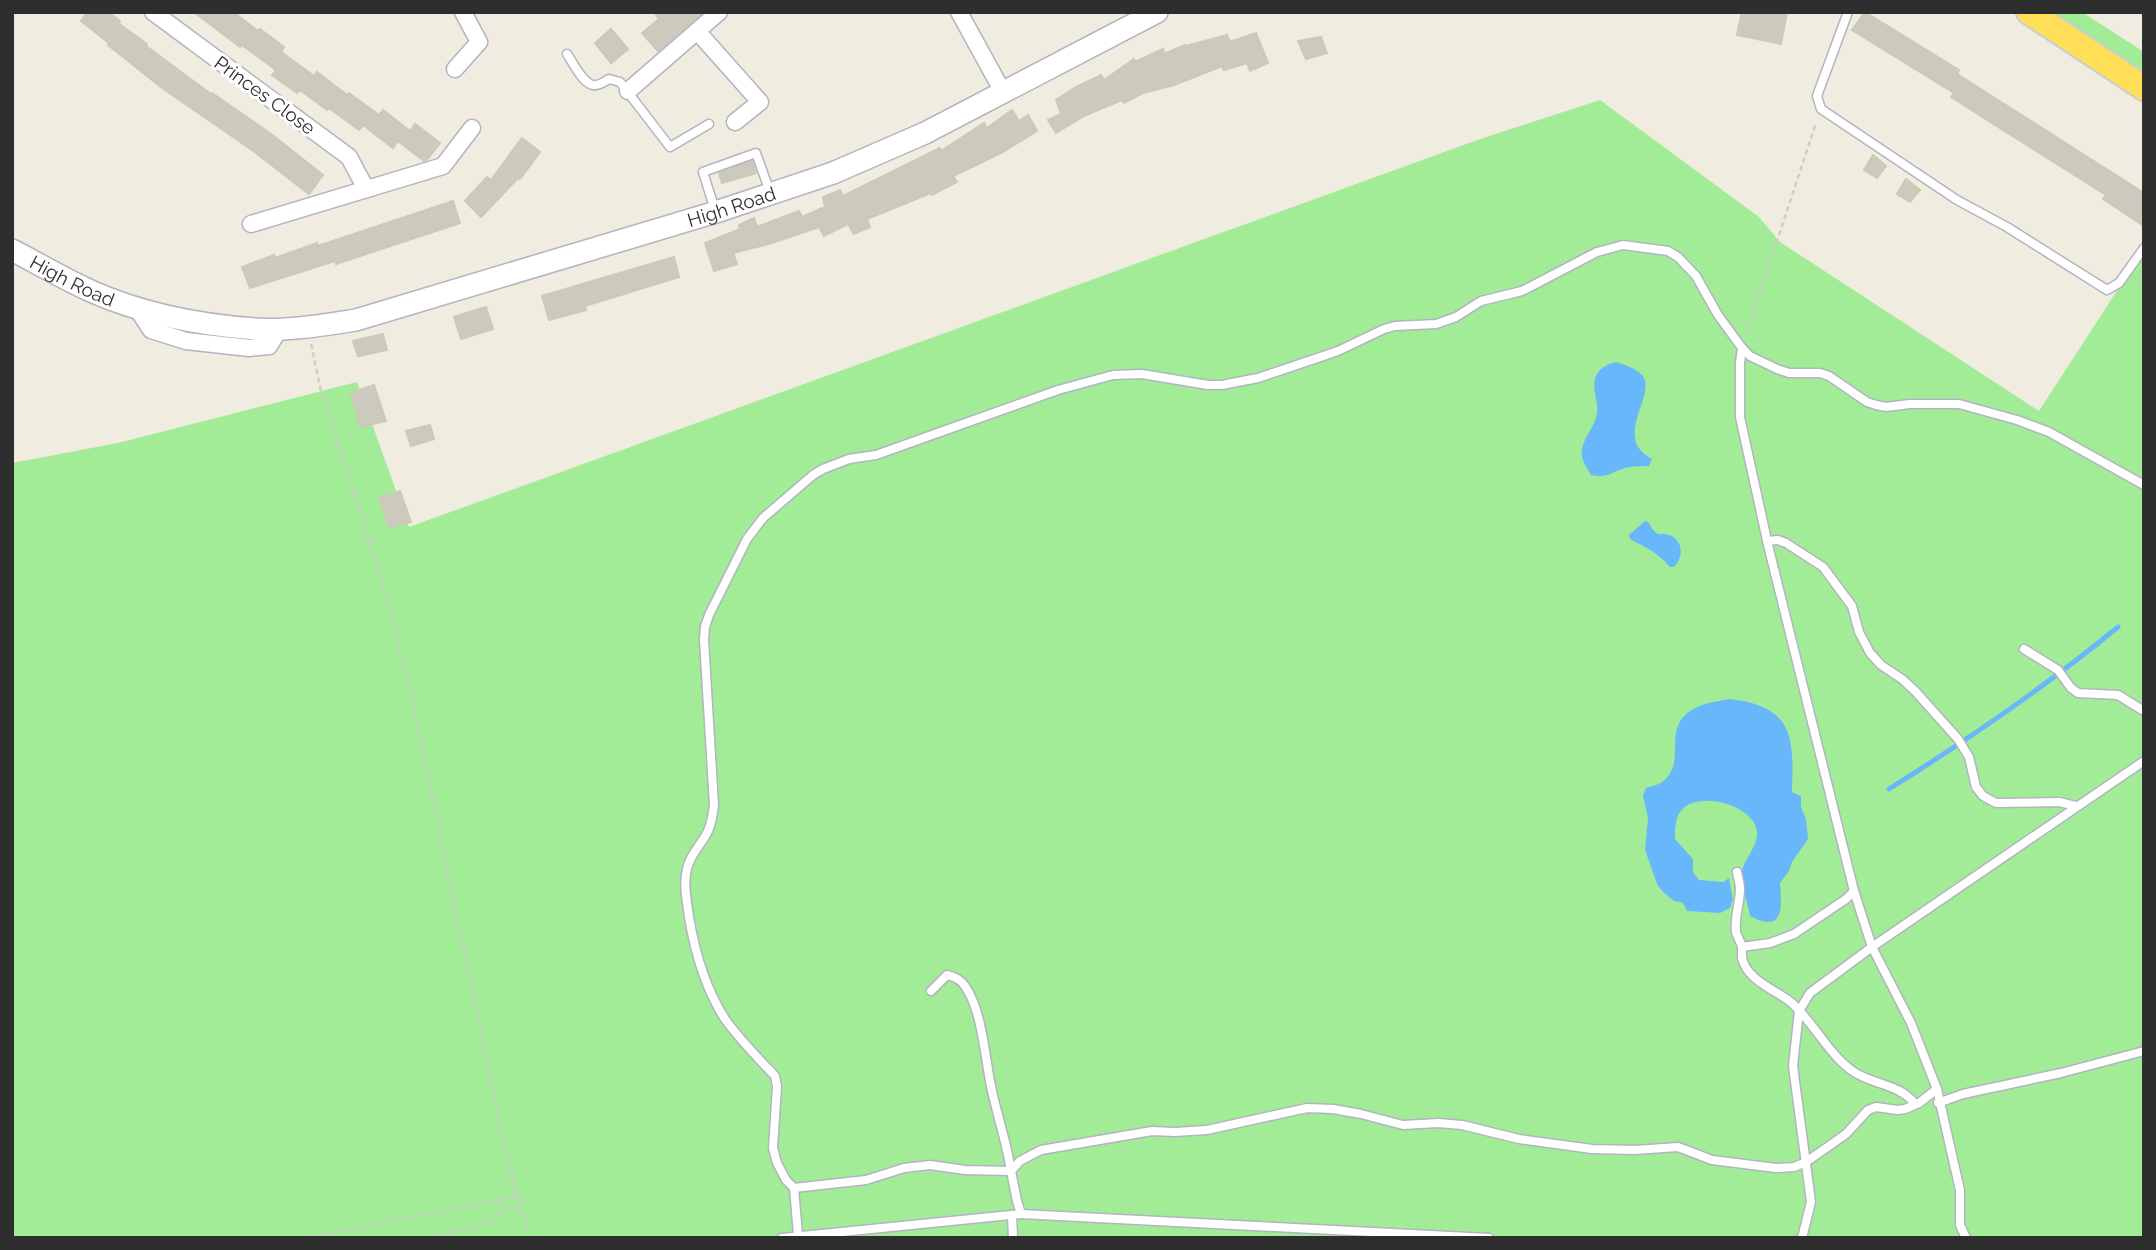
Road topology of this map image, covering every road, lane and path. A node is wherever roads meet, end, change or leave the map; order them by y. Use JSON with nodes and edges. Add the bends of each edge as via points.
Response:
{"nodes":[{"id":1,"x":153,"y":12,"type":"edge"},
{"id":2,"x":463,"y":12,"type":"edge"},
{"id":3,"x":719,"y":12,"type":"edge"},
{"id":4,"x":959,"y":12,"type":"edge"},
{"id":5,"x":1157,"y":12,"type":"edge"},
{"id":6,"x":1848,"y":12,"type":"edge"},
{"id":7,"x":2029,"y":12,"type":"edge"},
{"id":8,"x":697,"y":31,"type":"junction"},
{"id":9,"x":567,"y":54,"type":"dead end"},
{"id":10,"x":455,"y":69,"type":"dead end"},
{"id":11,"x":2144,"y":88,"type":"edge"},
{"id":12,"x":628,"y":91,"type":"junction"},
{"id":13,"x":1004,"y":94,"type":"junction"},
{"id":14,"x":1821,"y":110,"type":"junction"},
{"id":15,"x":735,"y":122,"type":"dead end"},
{"id":16,"x":709,"y":124,"type":"dead end"},
{"id":17,"x":472,"y":128,"type":"dead end"},
{"id":18,"x":366,"y":189,"type":"junction"},
{"id":19,"x":771,"y":194,"type":"junction"},
{"id":20,"x":716,"y":212,"type":"junction"},
{"id":21,"x":251,"y":224,"type":"dead end"},
{"id":22,"x":2144,"y":248,"type":"edge"},
{"id":23,"x":12,"y":250,"type":"edge"},
{"id":24,"x":307,"y":327,"type":"junction"},
{"id":25,"x":1742,"y":348,"type":"junction"},
{"id":26,"x":2144,"y":485,"type":"edge"},
{"id":27,"x":1767,"y":541,"type":"junction"},
{"id":28,"x":2024,"y":649,"type":"dead end"},
{"id":29,"x":2144,"y":711,"type":"edge"},
{"id":30,"x":2144,"y":761,"type":"edge"},
{"id":31,"x":2076,"y":806,"type":"junction"},
{"id":32,"x":1737,"y":873,"type":"dead end"},
{"id":33,"x":1854,"y":891,"type":"junction"},
{"id":34,"x":1742,"y":947,"type":"junction"},
{"id":35,"x":1872,"y":947,"type":"junction"},
{"id":36,"x":931,"y":990,"type":"dead end"},
{"id":37,"x":1799,"y":1011,"type":"junction"},
{"id":38,"x":2144,"y":1051,"type":"edge"},
{"id":39,"x":1937,"y":1089,"type":"junction"},
{"id":40,"x":1938,"y":1103,"type":"junction"},
{"id":41,"x":1915,"y":1104,"type":"junction"},
{"id":42,"x":1806,"y":1162,"type":"junction"},
{"id":43,"x":1011,"y":1171,"type":"junction"},
{"id":44,"x":794,"y":1188,"type":"junction"},
{"id":45,"x":517,"y":1197,"type":"junction"},
{"id":46,"x":520,"y":1206,"type":"junction"},
{"id":47,"x":1017,"y":1215,"type":"junction"},
{"id":48,"x":798,"y":1236,"type":"junction"},
{"id":49,"x":302,"y":1238,"type":"edge"},
{"id":50,"x":433,"y":1238,"type":"edge"},
{"id":51,"x":530,"y":1238,"type":"edge"},
{"id":52,"x":782,"y":1238,"type":"edge"},
{"id":53,"x":1013,"y":1238,"type":"edge"},
{"id":54,"x":1489,"y":1238,"type":"edge"},
{"id":55,"x":1802,"y":1238,"type":"edge"},
{"id":56,"x":1968,"y":1238,"type":"edge"}],
"edges":[{"from":1,"to":18,"type":"street","name":"Princes Close","via":[[348,157]]},
{"from":2,"to":10,"type":"street","via":[[479,41]]},
{"from":3,"to":8,"type":"street"},
{"from":4,"to":13,"type":"street"},
{"from":5,"to":13,"type":"main road","name":"High Road"},
{"from":6,"to":14,"type":"lane","via":[[1817,96]]},
{"from":7,"to":11,"type":"highway"},
{"from":8,"to":12,"type":"street"},
{"from":8,"to":15,"type":"street","via":[[760,102]]},
{"from":9,"to":12,"type":"lane","via":[[588,83],[597,86],[613,79]]},
{"from":12,"to":16,"type":"lane","via":[[670,147]]},
{"from":13,"to":19,"type":"main road","name":"High Road","via":[[833,173]]},
{"from":14,"to":22,"type":"lane","via":[[1956,200],[2107,290],[2119,283]]},
{"from":14,"to":25,"type":"path"},
{"from":17,"to":18,"type":"street","via":[[443,166]]},
{"from":18,"to":21,"type":"street"},
{"from":19,"to":20,"type":"main road","name":"High Road"},
{"from":19,"to":20,"type":"lane","via":[[756,153],[703,172]]},
{"from":20,"to":24,"type":"main road","name":"High Road","via":[[356,320]]},
{"from":23,"to":24,"type":"main road","name":"High Road","via":[[93,292],[135,307],[255,329]]},
{"from":24,"to":45,"type":"path","via":[[321,391],[382,579],[414,707]]},
{"from":25,"to":26,"type":"lane","via":[[1789,373],[1829,376],[1876,405],[1959,404],[2017,420],[2049,432]]},
{"from":25,"to":27,"type":"lane","via":[[1740,417]]},
{"from":25,"to":44,"type":"lane","via":[[1696,276],[1678,257],[1636,246],[1610,248],[1521,291],[1481,301],[1456,317],[1436,324],[1384,329],[1338,351],[1258,378],[1208,385],[1128,374],[1058,390],[876,455],[837,462],[813,475],[763,517],[747,539],[705,627],[713,820],[690,860],[686,883],[699,965],[712,995],[726,1020],[775,1076],[773,1148]]},
{"from":27,"to":31,"type":"lane","via":[[1786,542],[1823,567],[1852,606],[1858,632],[1870,653],[1915,691],[1958,739],[1983,796],[1996,803]]},
{"from":27,"to":33,"type":"lane"},
{"from":28,"to":29,"type":"lane","via":[[2057,670],[2078,693],[2118,695]]},
{"from":30,"to":31,"type":"lane"},
{"from":31,"to":35,"type":"lane"},
{"from":32,"to":34,"type":"lane","via":[[1736,931]]},
{"from":33,"to":34,"type":"lane","via":[[1794,934]]},
{"from":33,"to":35,"type":"lane"},
{"from":34,"to":37,"type":"lane","via":[[1742,960],[1752,974]]},
{"from":35,"to":37,"type":"lane","via":[[1810,993]]},
{"from":35,"to":39,"type":"lane","via":[[1911,1023]]},
{"from":36,"to":43,"type":"lane","via":[[947,975],[956,977],[970,995]]},
{"from":37,"to":41,"type":"lane","via":[[1842,1063],[1871,1081],[1898,1089]]},
{"from":37,"to":42,"type":"lane","via":[[1793,1066]]},
{"from":38,"to":40,"type":"lane"},
{"from":39,"to":40,"type":"lane"},
{"from":39,"to":41,"type":"lane"},
{"from":40,"to":56,"type":"lane","via":[[1960,1190],[1960,1225]]},
{"from":41,"to":42,"type":"lane","via":[[1898,1110],[1868,1110],[1846,1134]]},
{"from":42,"to":43,"type":"lane","via":[[1776,1168],[1712,1160],[1678,1147],[1592,1149],[1462,1125],[1403,1125],[1333,1109],[1307,1108],[1207,1130],[1152,1131],[1041,1150]]},
{"from":42,"to":55,"type":"lane","via":[[1811,1202]]},
{"from":43,"to":44,"type":"lane","via":[[922,1166],[866,1180]]},
{"from":43,"to":47,"type":"lane"},
{"from":44,"to":48,"type":"lane"},
{"from":45,"to":46,"type":"path"},
{"from":45,"to":49,"type":"path"},
{"from":46,"to":50,"type":"path","via":[[501,1211],[492,1221]]},
{"from":46,"to":51,"type":"path"},
{"from":47,"to":48,"type":"lane"},
{"from":47,"to":53,"type":"lane"},
{"from":47,"to":54,"type":"lane"},
{"from":48,"to":52,"type":"lane"}]}
